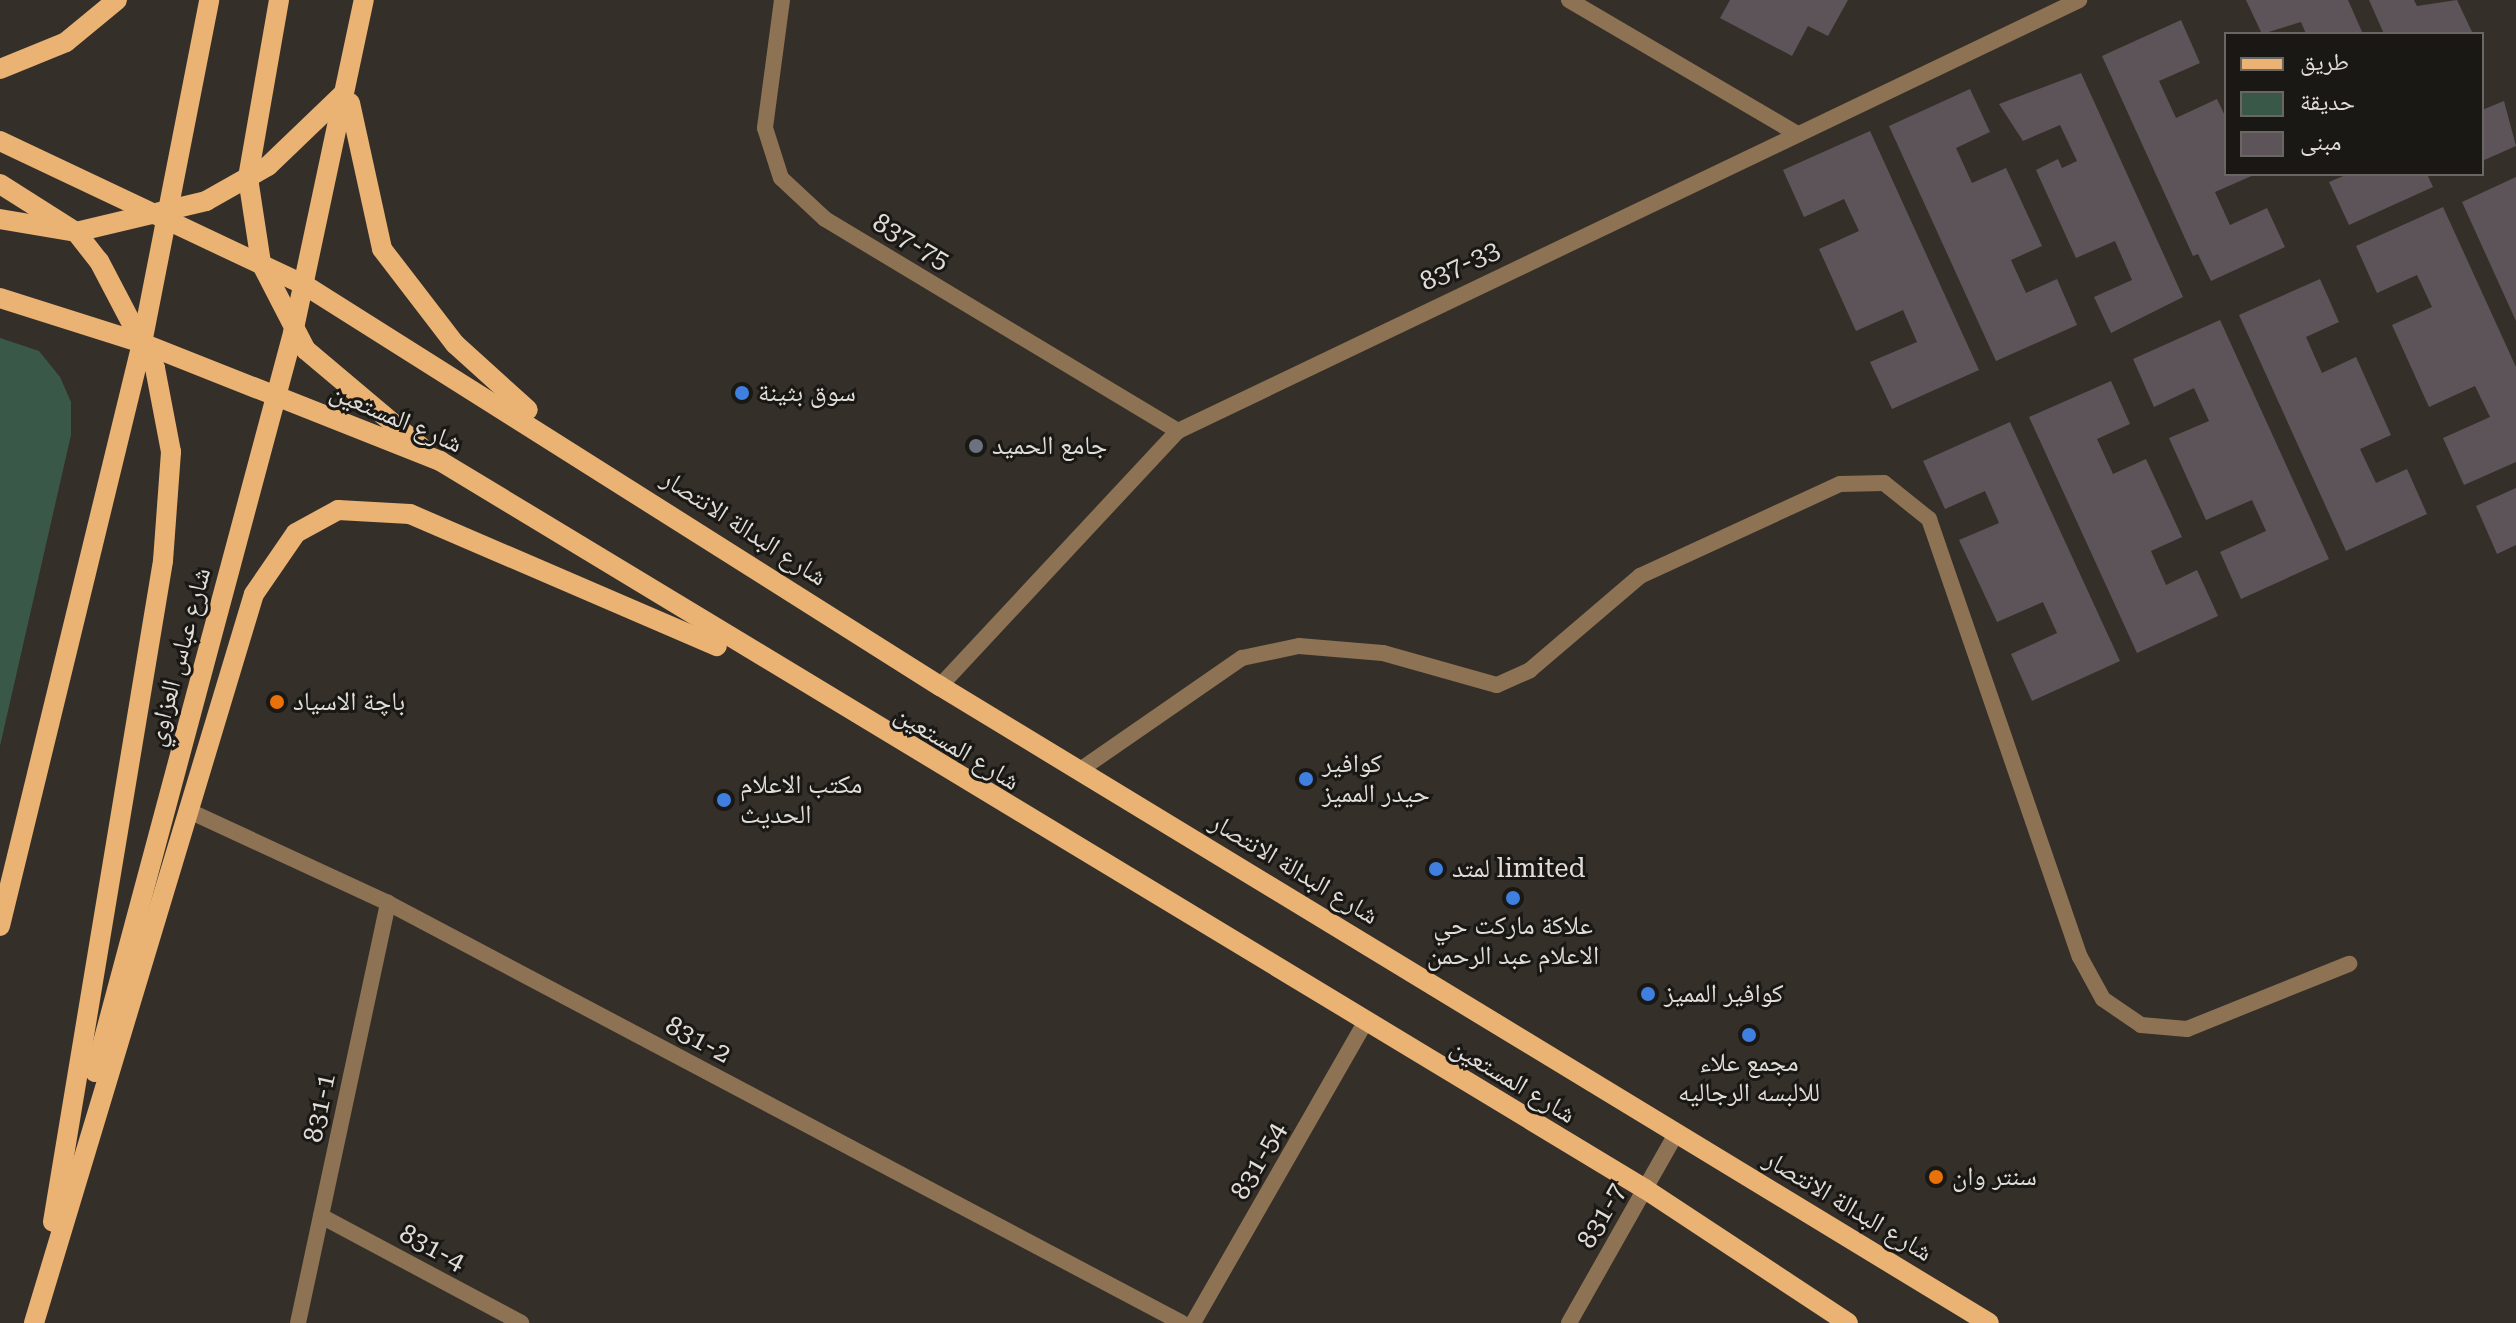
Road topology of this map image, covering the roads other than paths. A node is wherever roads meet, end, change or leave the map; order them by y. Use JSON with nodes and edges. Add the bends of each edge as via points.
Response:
{"nodes":[{"id":1,"x":117,"y":0,"type":"edge"},
{"id":2,"x":209,"y":0,"type":"edge"},
{"id":3,"x":279,"y":0,"type":"edge"},
{"id":4,"x":364,"y":0,"type":"edge"},
{"id":5,"x":782,"y":0,"type":"edge"},
{"id":6,"x":1569,"y":0,"type":"edge"},
{"id":7,"x":2079,"y":0,"type":"edge"},
{"id":8,"x":0,"y":69,"type":"edge"},
{"id":9,"x":348,"y":88,"type":"junction"},
{"id":10,"x":1797,"y":134,"type":"junction"},
{"id":11,"x":0,"y":141,"type":"edge"},
{"id":12,"x":248,"y":178,"type":"junction"},
{"id":13,"x":0,"y":184,"type":"edge"},
{"id":14,"x":164,"y":216,"type":"junction"},
{"id":15,"x":0,"y":219,"type":"edge"},
{"id":16,"x":76,"y":232,"type":"junction"},
{"id":17,"x":261,"y":263,"type":"junction"},
{"id":18,"x":303,"y":284,"type":"junction"},
{"id":19,"x":0,"y":298,"type":"edge"},
{"id":20,"x":293,"y":333,"type":"junction"},
{"id":21,"x":142,"y":343,"type":"junction"},
{"id":22,"x":276,"y":396,"type":"junction"},
{"id":23,"x":1178,"y":431,"type":"junction"},
{"id":24,"x":577,"y":451,"type":"junction"},
{"id":25,"x":440,"y":461,"type":"junction"},
{"id":26,"x":789,"y":677,"type":"junction"},
{"id":27,"x":940,"y":686,"type":"junction"},
{"id":28,"x":1080,"y":770,"type":"junction"},
{"id":29,"x":187,"y":810,"type":"junction"},
{"id":30,"x":388,"y":903,"type":"junction"},
{"id":31,"x":0,"y":926,"type":"edge"},
{"id":32,"x":2349,"y":964,"type":"dead end"},
{"id":33,"x":1365,"y":1023,"type":"junction"},
{"id":34,"x":1677,"y":1132,"type":"junction"},
{"id":35,"x":1645,"y":1189,"type":"junction"},
{"id":36,"x":321,"y":1216,"type":"junction"},
{"id":37,"x":49,"y":1246,"type":"junction"},
{"id":38,"x":28,"y":1323,"type":"edge"},
{"id":39,"x":34,"y":1323,"type":"edge"},
{"id":40,"x":298,"y":1323,"type":"edge"},
{"id":41,"x":521,"y":1323,"type":"edge"},
{"id":42,"x":1182,"y":1323,"type":"edge"},
{"id":43,"x":1193,"y":1323,"type":"edge"},
{"id":44,"x":1569,"y":1323,"type":"edge"},
{"id":45,"x":1848,"y":1323,"type":"edge"},
{"id":46,"x":1989,"y":1323,"type":"edge"}],
"edges":[{"from":1,"to":8,"type":"main road","via":[[66,42]]},
{"from":2,"to":14,"type":"main road"},
{"from":3,"to":12,"type":"main road"},
{"from":4,"to":9,"type":"main road","name":"شارع عباس العزاوي"},
{"from":5,"to":23,"type":"street","name":"837-75","via":[[765,128],[781,178],[825,219]]},
{"from":6,"to":10,"type":"street"},
{"from":7,"to":10,"type":"street","name":"837-33"},
{"from":9,"to":12,"type":"main road","via":[[293,146]]},
{"from":9,"to":18,"type":"main road","name":"شارع عباس العزاوي"},
{"from":9,"to":24,"type":"main road","via":[[370,211],[398,275],[455,344]]},
{"from":10,"to":23,"type":"street","name":"837-33"},
{"from":11,"to":14,"type":"main road"},
{"from":12,"to":14,"type":"main road"},
{"from":12,"to":17,"type":"main road"},
{"from":13,"to":16,"type":"main road"},
{"from":14,"to":16,"type":"main road"},
{"from":14,"to":17,"type":"main road"},
{"from":14,"to":21,"type":"main road"},
{"from":15,"to":16,"type":"main road"},
{"from":16,"to":21,"type":"main road"},
{"from":17,"to":18,"type":"main road"},
{"from":17,"to":20,"type":"main road"},
{"from":18,"to":20,"type":"main road","name":"شارع عباس العزاوي"},
{"from":18,"to":24,"type":"main road"},
{"from":19,"to":21,"type":"main road","name":"شارع المستعين"},
{"from":20,"to":22,"type":"main road","name":"شارع عباس العزاوي"},
{"from":20,"to":25,"type":"main road","via":[[328,373]]},
{"from":21,"to":22,"type":"main road","name":"شارع المستعين"},
{"from":21,"to":31,"type":"main road"},
{"from":21,"to":37,"type":"main road","via":[[165,401],[170,507]]},
{"from":22,"to":25,"type":"main road","name":"شارع المستعين"},
{"from":22,"to":37,"type":"main road","name":"شارع عباس العزاوي"},
{"from":23,"to":27,"type":"street","name":"837-33"},
{"from":24,"to":27,"type":"main road","name":"شارع البدالة الانتصار"},
{"from":25,"to":26,"type":"main road","name":"شارع المستعين"},
{"from":26,"to":29,"type":"main road","via":[[444,524],[387,510],[338,510],[296,533],[254,594]]},
{"from":26,"to":33,"type":"main road","name":"شارع المستعين"},
{"from":27,"to":28,"type":"main road","name":"شارع البدالة الانتصار"},
{"from":28,"to":32,"type":"street","via":[[1242,658],[1285,649],[1383,653],[1497,685],[1530,670],[1640,576],[1840,484],[1884,483],[1929,519],[2080,957],[2103,999],[2141,1025],[2187,1029]]},
{"from":28,"to":34,"type":"main road","name":"شارع البدالة الانتصار"},
{"from":29,"to":30,"type":"street","name":"831-2"},
{"from":29,"to":39,"type":"main road"},
{"from":30,"to":36,"type":"street","name":"831-1"},
{"from":30,"to":42,"type":"street","name":"831-2"},
{"from":33,"to":35,"type":"main road","name":"شارع المستعين"},
{"from":33,"to":43,"type":"street","name":"831-54"},
{"from":34,"to":35,"type":"street","name":"831-7"},
{"from":34,"to":46,"type":"main road","name":"شارع البدالة الانتصار"},
{"from":35,"to":44,"type":"street","name":"831-7"},
{"from":35,"to":45,"type":"main road","name":"شارع المستعين"},
{"from":36,"to":40,"type":"street","name":"831-1"},
{"from":36,"to":41,"type":"street","name":"831-4"},
{"from":37,"to":38,"type":"main road","name":"شارع عباس العزاوي"}]}
